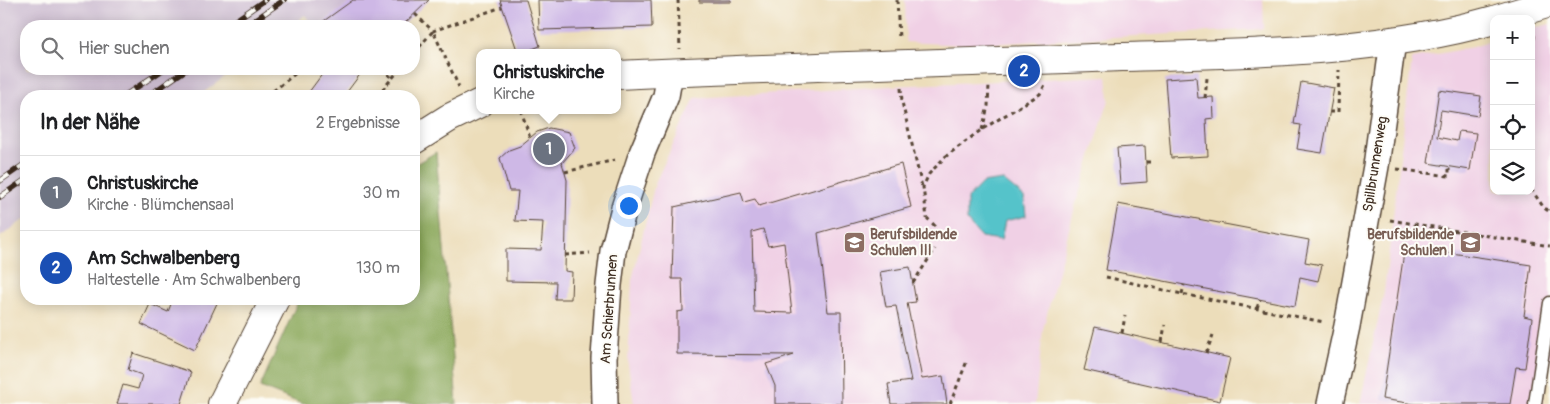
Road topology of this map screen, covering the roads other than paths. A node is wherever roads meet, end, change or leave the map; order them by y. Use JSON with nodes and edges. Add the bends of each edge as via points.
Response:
{"nodes":[{"id":1,"x":1550,"y":3,"type":"edge"},
{"id":2,"x":1509,"y":15,"type":"edge"},
{"id":3,"x":1490,"y":21,"type":"edge"},
{"id":4,"x":1393,"y":41,"type":"junction"},
{"id":5,"x":670,"y":73,"type":"junction"},
{"id":6,"x":621,"y":75,"type":"edge"},
{"id":7,"x":474,"y":106,"type":"edge"},
{"id":8,"x":420,"y":136,"type":"edge"},
{"id":9,"x":1550,"y":304,"type":"edge"},
{"id":10,"x":272,"y":305,"type":"edge"},
{"id":11,"x":222,"y":404,"type":"edge"},
{"id":12,"x":606,"y":404,"type":"edge"},
{"id":13,"x":1330,"y":404,"type":"edge"},
{"id":14,"x":1535,"y":404,"type":"edge"}],
"edges":[{"from":1,"to":2,"type":"street"},
{"from":3,"to":4,"type":"street","via":[[1459,30]]},
{"from":4,"to":5,"type":"street","via":[[1226,54]]},
{"from":4,"to":13,"type":"street","name":"Spillbrunnenweg","via":[[1376,166]]},
{"from":5,"to":6,"type":"street"},
{"from":5,"to":12,"type":"street","name":"Am Schierbrunnen","via":[[666,96],[642,153],[613,251],[604,358]]},
{"from":7,"to":8,"type":"street"},
{"from":9,"to":14,"type":"lane"},
{"from":10,"to":11,"type":"street"}]}
